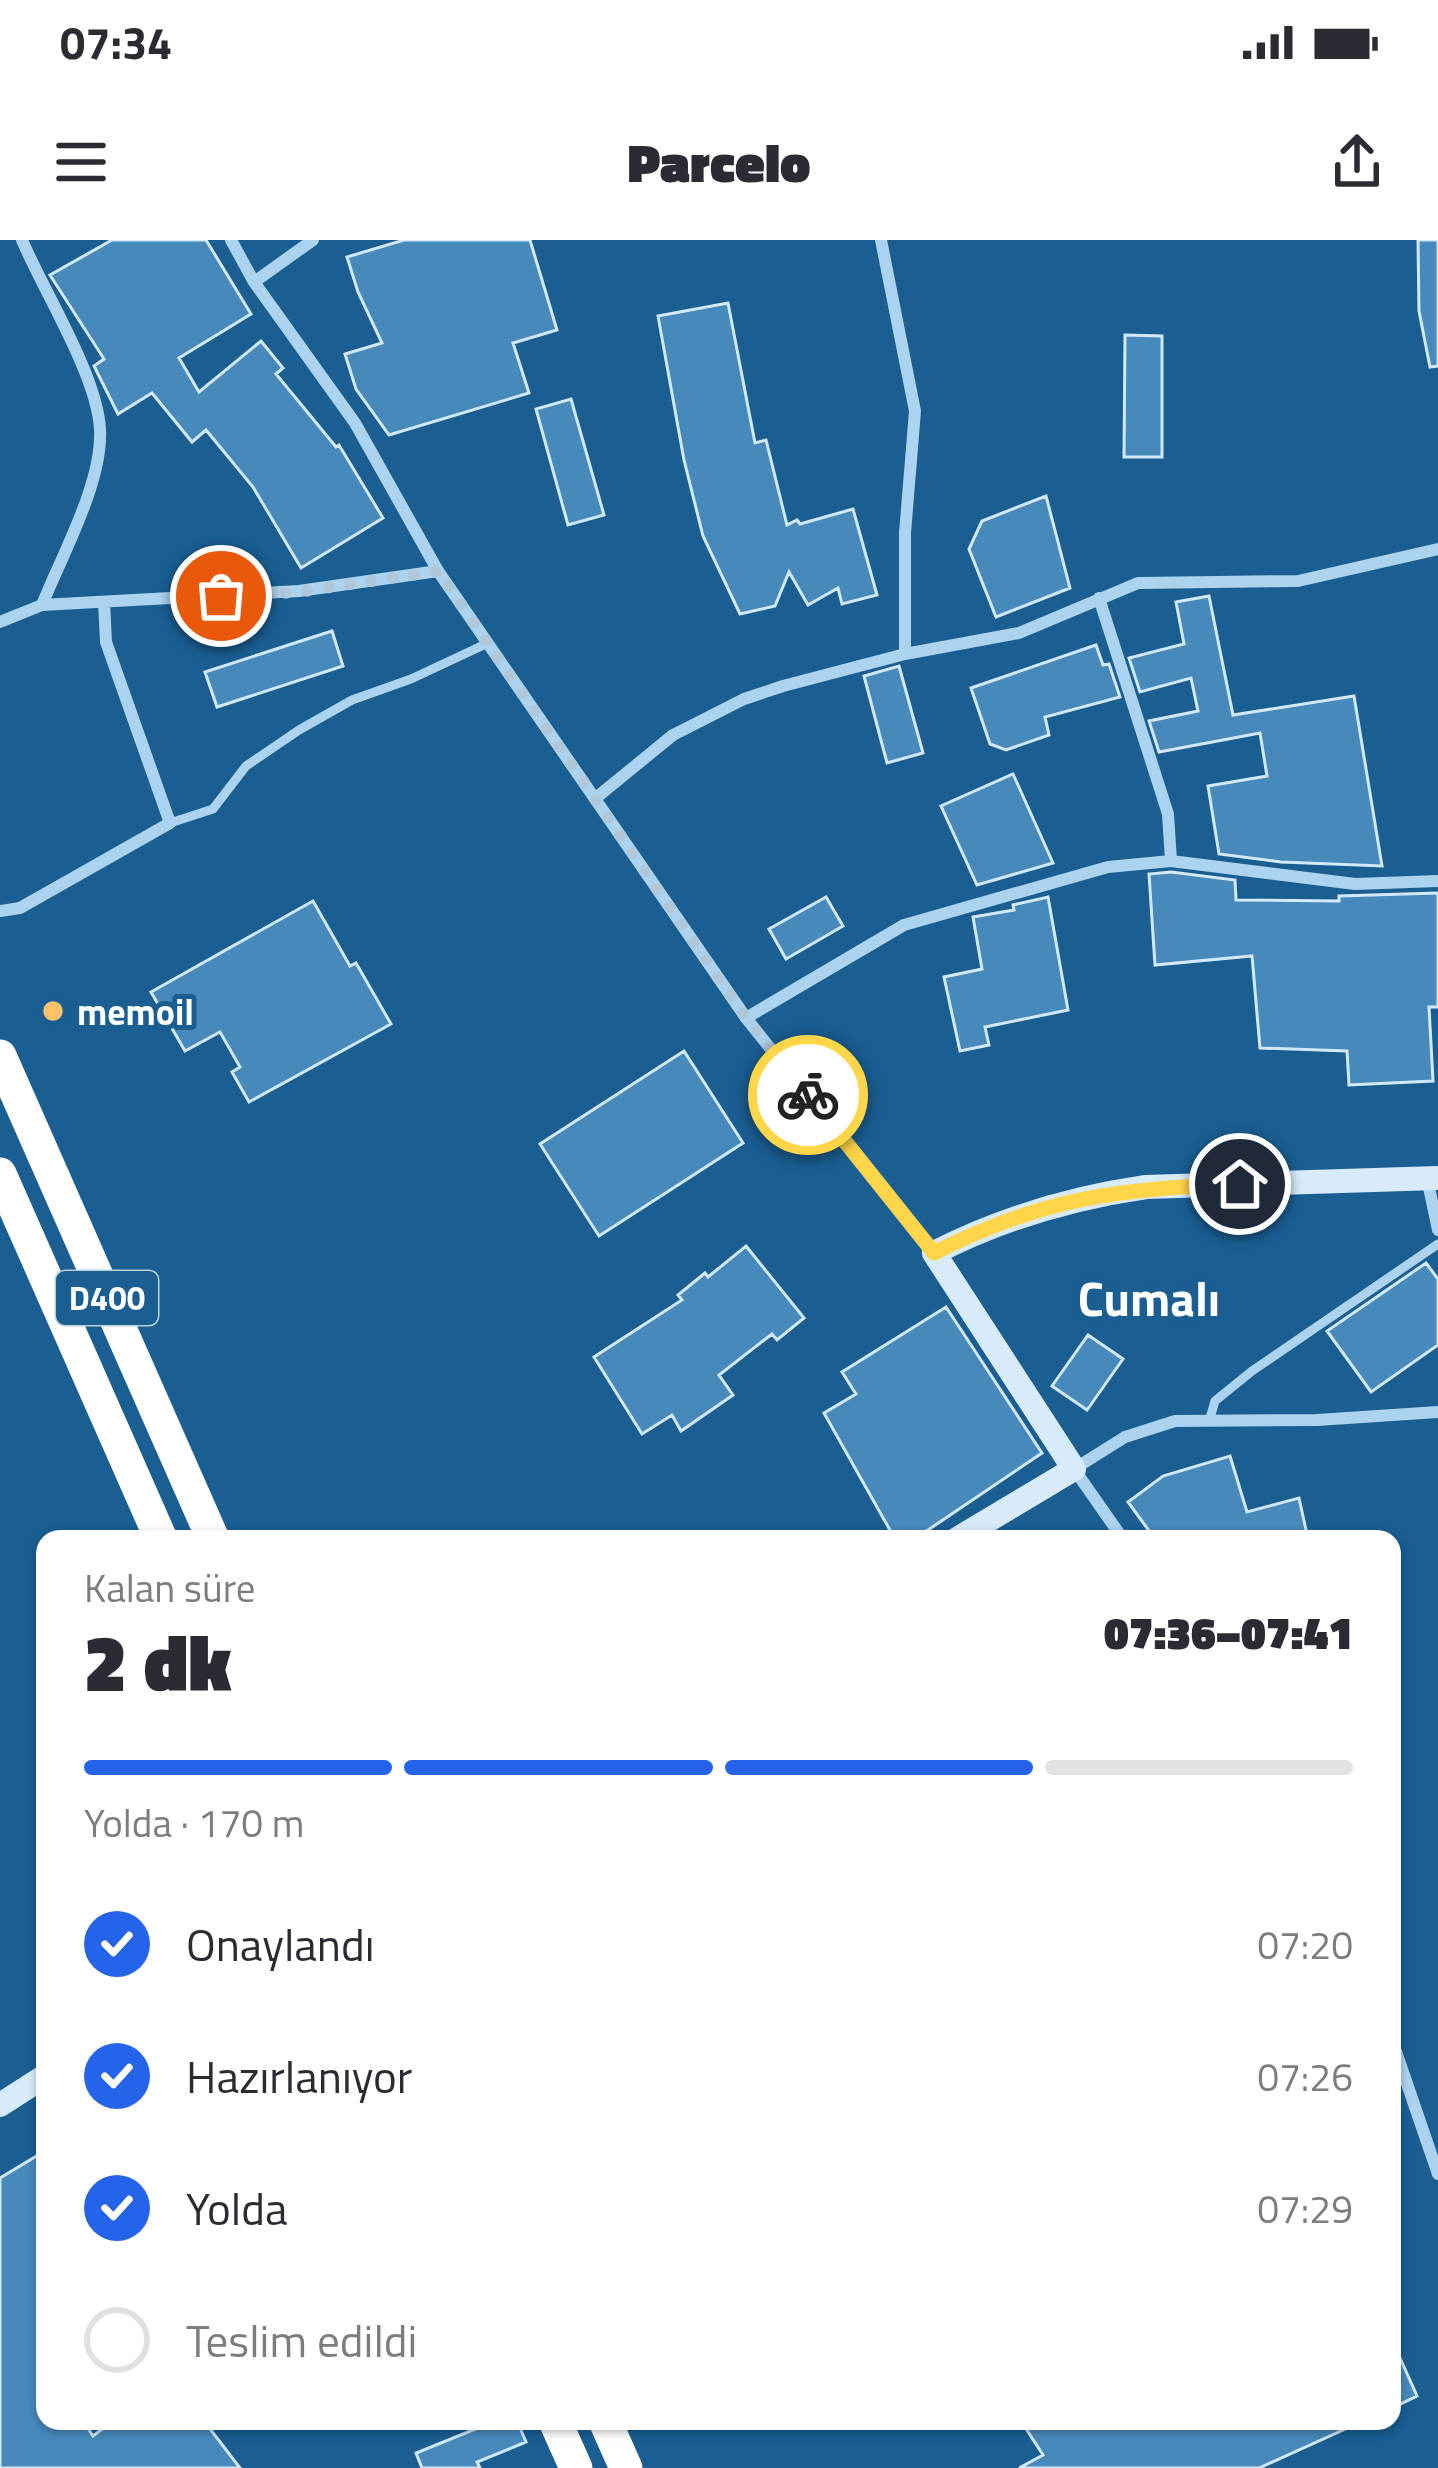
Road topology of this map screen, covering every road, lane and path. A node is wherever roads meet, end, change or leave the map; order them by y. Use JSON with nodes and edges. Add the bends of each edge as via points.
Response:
{"nodes":[{"id":1,"x":22,"y":240,"type":"edge"},
{"id":2,"x":231,"y":240,"type":"edge"},
{"id":3,"x":313,"y":240,"type":"edge"},
{"id":4,"x":881,"y":240,"type":"edge"},
{"id":5,"x":254,"y":283,"type":"junction"},
{"id":6,"x":1438,"y":549,"type":"edge"},
{"id":7,"x":438,"y":571,"type":"junction"},
{"id":8,"x":1099,"y":598,"type":"junction"},
{"id":9,"x":104,"y":602,"type":"junction"},
{"id":10,"x":42,"y":604,"type":"junction"},
{"id":11,"x":0,"y":622,"type":"edge"},
{"id":12,"x":488,"y":643,"type":"junction"},
{"id":13,"x":905,"y":654,"type":"junction"},
{"id":14,"x":596,"y":797,"type":"junction"},
{"id":15,"x":170,"y":823,"type":"junction"},
{"id":16,"x":1171,"y":861,"type":"junction"},
{"id":17,"x":1438,"y":881,"type":"edge"},
{"id":18,"x":0,"y":911,"type":"edge"},
{"id":19,"x":746,"y":1018,"type":"junction"},
{"id":20,"x":0,"y":1056,"type":"edge"},
{"id":21,"x":0,"y":1174,"type":"edge"},
{"id":22,"x":1432,"y":1178,"type":"edge"},
{"id":23,"x":1438,"y":1230,"type":"edge"},
{"id":24,"x":1438,"y":1244,"type":"edge"},
{"id":25,"x":934,"y":1253,"type":"junction"},
{"id":26,"x":1438,"y":1412,"type":"edge"},
{"id":27,"x":1210,"y":1418,"type":"junction"},
{"id":28,"x":1074,"y":1469,"type":"junction"},
{"id":29,"x":157,"y":1530,"type":"edge"},
{"id":30,"x":209,"y":1530,"type":"edge"},
{"id":31,"x":972,"y":1530,"type":"edge"},
{"id":32,"x":1117,"y":1530,"type":"edge"},
{"id":33,"x":1401,"y":2066,"type":"edge"},
{"id":34,"x":36,"y":2082,"type":"edge"},
{"id":35,"x":0,"y":2105,"type":"edge"},
{"id":36,"x":1438,"y":2174,"type":"edge"},
{"id":37,"x":558,"y":2430,"type":"edge"},
{"id":38,"x":609,"y":2430,"type":"edge"},
{"id":39,"x":576,"y":2468,"type":"edge"},
{"id":40,"x":626,"y":2468,"type":"edge"}],
"edges":[{"from":1,"to":10,"type":"street","via":[[55,302],[100,432],[94,475]]},
{"from":2,"to":5,"type":"street"},
{"from":3,"to":5,"type":"street"},
{"from":4,"to":13,"type":"street","via":[[915,411]]},
{"from":5,"to":7,"type":"street","via":[[355,423]]},
{"from":6,"to":8,"type":"street","via":[[1298,581],[1160,580]]},
{"from":7,"to":9,"type":"street","via":[[299,592]]},
{"from":7,"to":12,"type":"street"},
{"from":8,"to":13,"type":"street","via":[[1019,633]]},
{"from":8,"to":16,"type":"street","via":[[1168,814]]},
{"from":9,"to":10,"type":"street"},
{"from":9,"to":15,"type":"street","via":[[106,642]]},
{"from":10,"to":11,"type":"street"},
{"from":12,"to":14,"type":"street"},
{"from":12,"to":15,"type":"lane","via":[[352,700],[246,766],[213,809]]},
{"from":13,"to":14,"type":"street","via":[[704,717]]},
{"from":14,"to":19,"type":"street"},
{"from":15,"to":18,"type":"street","via":[[20,908]]},
{"from":16,"to":17,"type":"street","via":[[1355,884]]},
{"from":16,"to":19,"type":"street","via":[[1108,867],[937,913],[868,943]]},
{"from":19,"to":25,"type":"street"},
{"from":20,"to":30,"type":"highway","number":"D400"},
{"from":21,"to":29,"type":"highway","number":"D400"},
{"from":22,"to":23,"type":"street"},
{"from":22,"to":25,"type":"street","via":[[1101,1193],[1016,1216]]},
{"from":24,"to":27,"type":"lane","via":[[1252,1371],[1215,1401]]},
{"from":25,"to":28,"type":"street"},
{"from":26,"to":27,"type":"street"},
{"from":27,"to":28,"type":"street","via":[[1150,1427]]},
{"from":28,"to":31,"type":"street"},
{"from":28,"to":32,"type":"street"},
{"from":33,"to":36,"type":"street"},
{"from":34,"to":35,"type":"street"},
{"from":37,"to":39,"type":"highway"},
{"from":38,"to":40,"type":"highway"}]}
